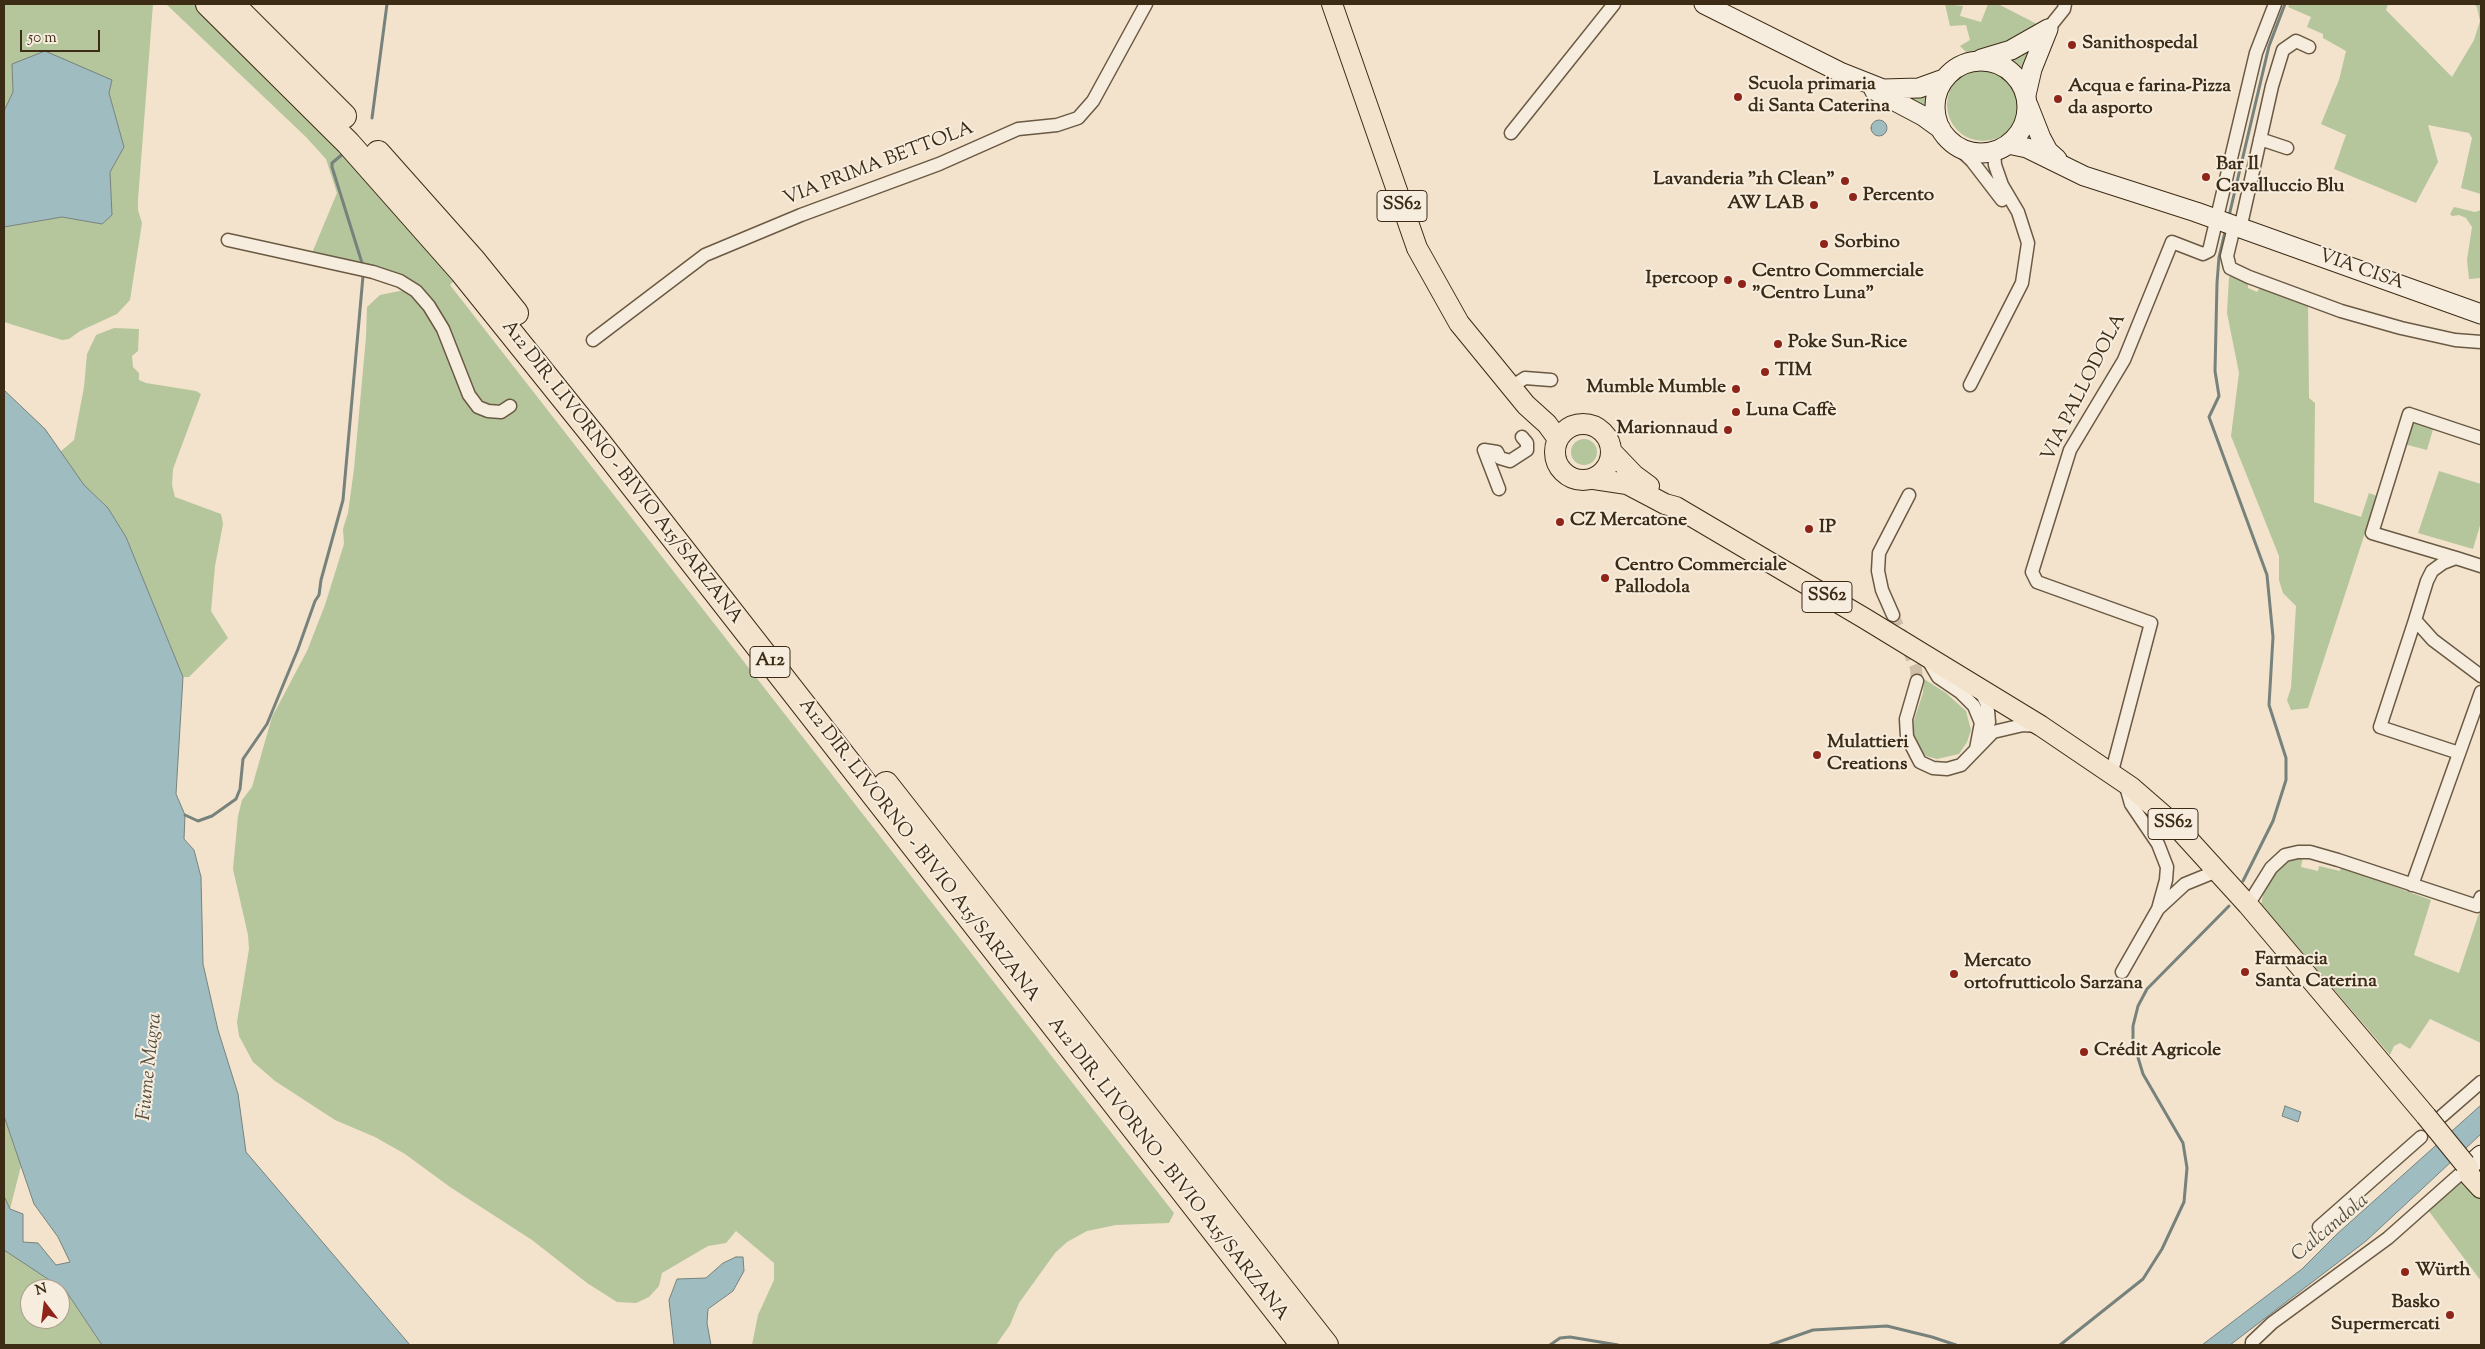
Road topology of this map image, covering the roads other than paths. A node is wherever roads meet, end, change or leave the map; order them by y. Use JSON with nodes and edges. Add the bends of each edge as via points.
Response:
{"nodes":[{"id":1,"x":208,"y":4,"type":"edge"},
{"id":2,"x":232,"y":4,"type":"edge"},
{"id":3,"x":1146,"y":4,"type":"edge"},
{"id":4,"x":1332,"y":4,"type":"edge"},
{"id":5,"x":1614,"y":4,"type":"edge"},
{"id":6,"x":1704,"y":4,"type":"edge"},
{"id":7,"x":2065,"y":4,"type":"edge"},
{"id":8,"x":2276,"y":4,"type":"edge"},
{"id":9,"x":1730,"y":10,"type":"edge"},
{"id":10,"x":2048,"y":29,"type":"junction"},
{"id":11,"x":2310,"y":47,"type":"dead end"},
{"id":12,"x":1972,"y":62,"type":"junction"},
{"id":13,"x":1849,"y":76,"type":"junction"},
{"id":14,"x":1944,"y":79,"type":"junction"},
{"id":15,"x":2027,"y":98,"type":"junction"},
{"id":16,"x":1941,"y":129,"type":"junction"},
{"id":17,"x":1511,"y":133,"type":"dead end"},
{"id":18,"x":2260,"y":139,"type":"junction"},
{"id":19,"x":1955,"y":145,"type":"junction"},
{"id":20,"x":2001,"y":148,"type":"junction"},
{"id":21,"x":2287,"y":148,"type":"dead end"},
{"id":22,"x":2084,"y":176,"type":"junction"},
{"id":23,"x":2230,"y":226,"type":"junction"},
{"id":24,"x":2024,"y":227,"type":"junction"},
{"id":25,"x":228,"y":240,"type":"dead end"},
{"id":26,"x":2481,"y":314,"type":"edge"},
{"id":27,"x":593,"y":340,"type":"dead end"},
{"id":28,"x":2481,"y":342,"type":"edge"},
{"id":29,"x":1551,"y":380,"type":"dead end"},
{"id":30,"x":1970,"y":385,"type":"dead end"},
{"id":31,"x":1511,"y":387,"type":"junction"},
{"id":32,"x":510,"y":406,"type":"dead end"},
{"id":33,"x":1579,"y":424,"type":"junction"},
{"id":34,"x":1522,"y":437,"type":"dead end"},
{"id":35,"x":2481,"y":438,"type":"edge"},
{"id":36,"x":1558,"y":439,"type":"junction"},
{"id":37,"x":1611,"y":452,"type":"junction"},
{"id":38,"x":1594,"y":479,"type":"junction"},
{"id":39,"x":1499,"y":489,"type":"dead end"},
{"id":40,"x":1909,"y":495,"type":"dead end"},
{"id":41,"x":1676,"y":507,"type":"junction"},
{"id":42,"x":2456,"y":558,"type":"junction"},
{"id":43,"x":2481,"y":566,"type":"edge"},
{"id":44,"x":1893,"y":615,"type":"tunnel mouth"},
{"id":45,"x":2415,"y":620,"type":"junction"},
{"id":46,"x":1927,"y":658,"type":"junction"},
{"id":47,"x":2481,"y":676,"type":"edge"},
{"id":48,"x":1917,"y":681,"type":"tunnel mouth"},
{"id":49,"x":1978,"y":688,"type":"junction"},
{"id":50,"x":2481,"y":692,"type":"edge"},
{"id":51,"x":2041,"y":726,"type":"junction"},
{"id":52,"x":1976,"y":749,"type":"junction"},
{"id":53,"x":2459,"y":753,"type":"junction"},
{"id":54,"x":2118,"y":778,"type":"junction"},
{"id":55,"x":2217,"y":871,"type":"junction"},
{"id":56,"x":2412,"y":885,"type":"junction"},
{"id":57,"x":2481,"y":896,"type":"edge"},
{"id":58,"x":2248,"y":905,"type":"junction"},
{"id":59,"x":2158,"y":909,"type":"junction"},
{"id":60,"x":2122,"y":972,"type":"dead end"},
{"id":61,"x":2481,"y":1082,"type":"edge"},
{"id":62,"x":2434,"y":1116,"type":"junction"},
{"id":63,"x":2421,"y":1137,"type":"dead end"},
{"id":64,"x":2474,"y":1166,"type":"edge"},
{"id":65,"x":2481,"y":1188,"type":"edge"},
{"id":66,"x":2319,"y":1228,"type":"dead end"},
{"id":67,"x":1303,"y":1345,"type":"edge"},
{"id":68,"x":1326,"y":1345,"type":"edge"},
{"id":69,"x":2252,"y":1345,"type":"edge"}],
"edges":[{"from":1,"to":67,"type":"highway","name":"A12 DIR. LIVORNO - BIVIO A15/SARZANA","number":"A12","via":[[348,143],[462,272]]},
{"from":2,"to":68,"type":"highway","number":"A12","via":[[361,133],[474,261]]},
{"from":3,"to":27,"type":"street","name":"VIA PRIMA BETTOLA","via":[[1093,101],[1078,118],[1057,125],[1018,130],[705,255]]},
{"from":4,"to":31,"type":"main road","number":"SS62","via":[[1417,248],[1459,323]]},
{"from":5,"to":17,"type":"street"},
{"from":6,"to":9,"type":"street"},
{"from":7,"to":10,"type":"street"},
{"from":8,"to":23,"type":"street","via":[[2256,52]]},
{"from":9,"to":13,"type":"street"},
{"from":10,"to":12,"type":"street","via":[[2011,50]]},
{"from":10,"to":15,"type":"street","via":[[2032,69]]},
{"from":11,"to":18,"type":"street","via":[[2296,41],[2283,50]]},
{"from":12,"to":14,"type":"street","via":[[1962,65]]},
{"from":12,"to":15,"type":"street","via":[[2000,64],[2021,82]]},
{"from":13,"to":14,"type":"street","via":[[1883,89],[1919,88]]},
{"from":13,"to":16,"type":"street"},
{"from":14,"to":16,"type":"street","via":[[1935,104]]},
{"from":15,"to":20,"type":"street","via":[[2025,123],[2017,136]]},
{"from":15,"to":22,"type":"street","name":"VIA CISA","via":[[2033,122],[2048,150]]},
{"from":16,"to":19,"type":"street"},
{"from":18,"to":21,"type":"street"},
{"from":18,"to":23,"type":"street"},
{"from":19,"to":20,"type":"street","via":[[1980,153]]},
{"from":19,"to":24,"type":"street","via":[[1989,180]]},
{"from":20,"to":22,"type":"street","name":"VIA CISA","via":[[2027,148]]},
{"from":20,"to":24,"type":"street","via":[[1995,165]]},
{"from":22,"to":23,"type":"street","name":"VIA CISA"},
{"from":23,"to":26,"type":"street","name":"VIA CISA"},
{"from":23,"to":28,"type":"street","via":[[2227,256],[2230,268],[2249,277],[2400,328]]},
{"from":23,"to":54,"type":"street","name":"VIA PALLODOLA","via":[[2203,254],[2172,242],[2124,360],[2070,450],[2032,572],[2037,582],[2152,623]]},
{"from":24,"to":30,"type":"street","via":[[2028,243],[2022,283]]},
{"from":25,"to":32,"type":"street","via":[[400,281],[416,291],[429,306],[443,329],[469,395],[478,407],[488,412],[501,412]]},
{"from":29,"to":31,"type":"street","via":[[1525,378]]},
{"from":31,"to":33,"type":"main road","number":"SS62","via":[[1546,414]]},
{"from":31,"to":36,"type":"main road","number":"SS62"},
{"from":33,"to":36,"type":"main road","via":[[1566,429]]},
{"from":33,"to":37,"type":"main road","number":"SS62","via":[[1600,429],[1608,439]]},
{"from":34,"to":39,"type":"street","via":[[1527,450],[1510,461],[1500,458],[1497,452],[1484,450]]},
{"from":35,"to":42,"type":"street","via":[[2409,414],[2372,533]]},
{"from":36,"to":38,"type":"main road","number":"SS62","via":[[1554,454],[1563,473],[1578,480]]},
{"from":37,"to":38,"type":"main road","via":[[1608,465]]},
{"from":37,"to":41,"type":"main road","number":"SS62","via":[[1634,475]]},
{"from":38,"to":41,"type":"main road","number":"SS62","via":[[1627,484]]},
{"from":40,"to":44,"type":"street","via":[[1879,553],[1882,590]]},
{"from":41,"to":46,"type":"main road","number":"SS62"},
{"from":42,"to":43,"type":"street"},
{"from":42,"to":45,"type":"street","via":[[2432,571]]},
{"from":45,"to":47,"type":"street","via":[[2433,640]]},
{"from":45,"to":53,"type":"street","via":[[2380,727]]},
{"from":46,"to":49,"type":"main road","number":"SS62"},
{"from":46,"to":52,"type":"street","via":[[1938,677],[1974,706],[1981,723]]},
{"from":48,"to":52,"type":"street","via":[[1906,719],[1907,737],[1920,762],[1947,769],[1961,764]]},
{"from":49,"to":51,"type":"main road","number":"SS62"},
{"from":49,"to":52,"type":"street","via":[[1986,702],[1988,722]]},
{"from":50,"to":53,"type":"street"},
{"from":51,"to":52,"type":"street","via":[[2023,725],[1993,732]]},
{"from":51,"to":54,"type":"main road","number":"SS62"},
{"from":53,"to":56,"type":"street"},
{"from":54,"to":55,"type":"main road","number":"SS62","via":[[2177,827]]},
{"from":54,"to":59,"type":"street","via":[[2158,844],[2166,867]]},
{"from":55,"to":58,"type":"main road","number":"SS62"},
{"from":55,"to":59,"type":"street","via":[[2185,884]]},
{"from":56,"to":57,"type":"street","via":[[2477,906]]},
{"from":56,"to":58,"type":"street","via":[[2338,860],[2298,852],[2285,855],[2270,868]]},
{"from":58,"to":62,"type":"main road","number":"SS62"},
{"from":59,"to":60,"type":"street"},
{"from":61,"to":62,"type":"street"},
{"from":62,"to":64,"type":"main road","number":"SS62","bridge":true},
{"from":63,"to":66,"type":"street"},
{"from":64,"to":65,"type":"main road","number":"SS62","via":[[2470,1176]]},
{"from":64,"to":69,"type":"street","via":[[2388,1238],[2272,1323]]}]}
